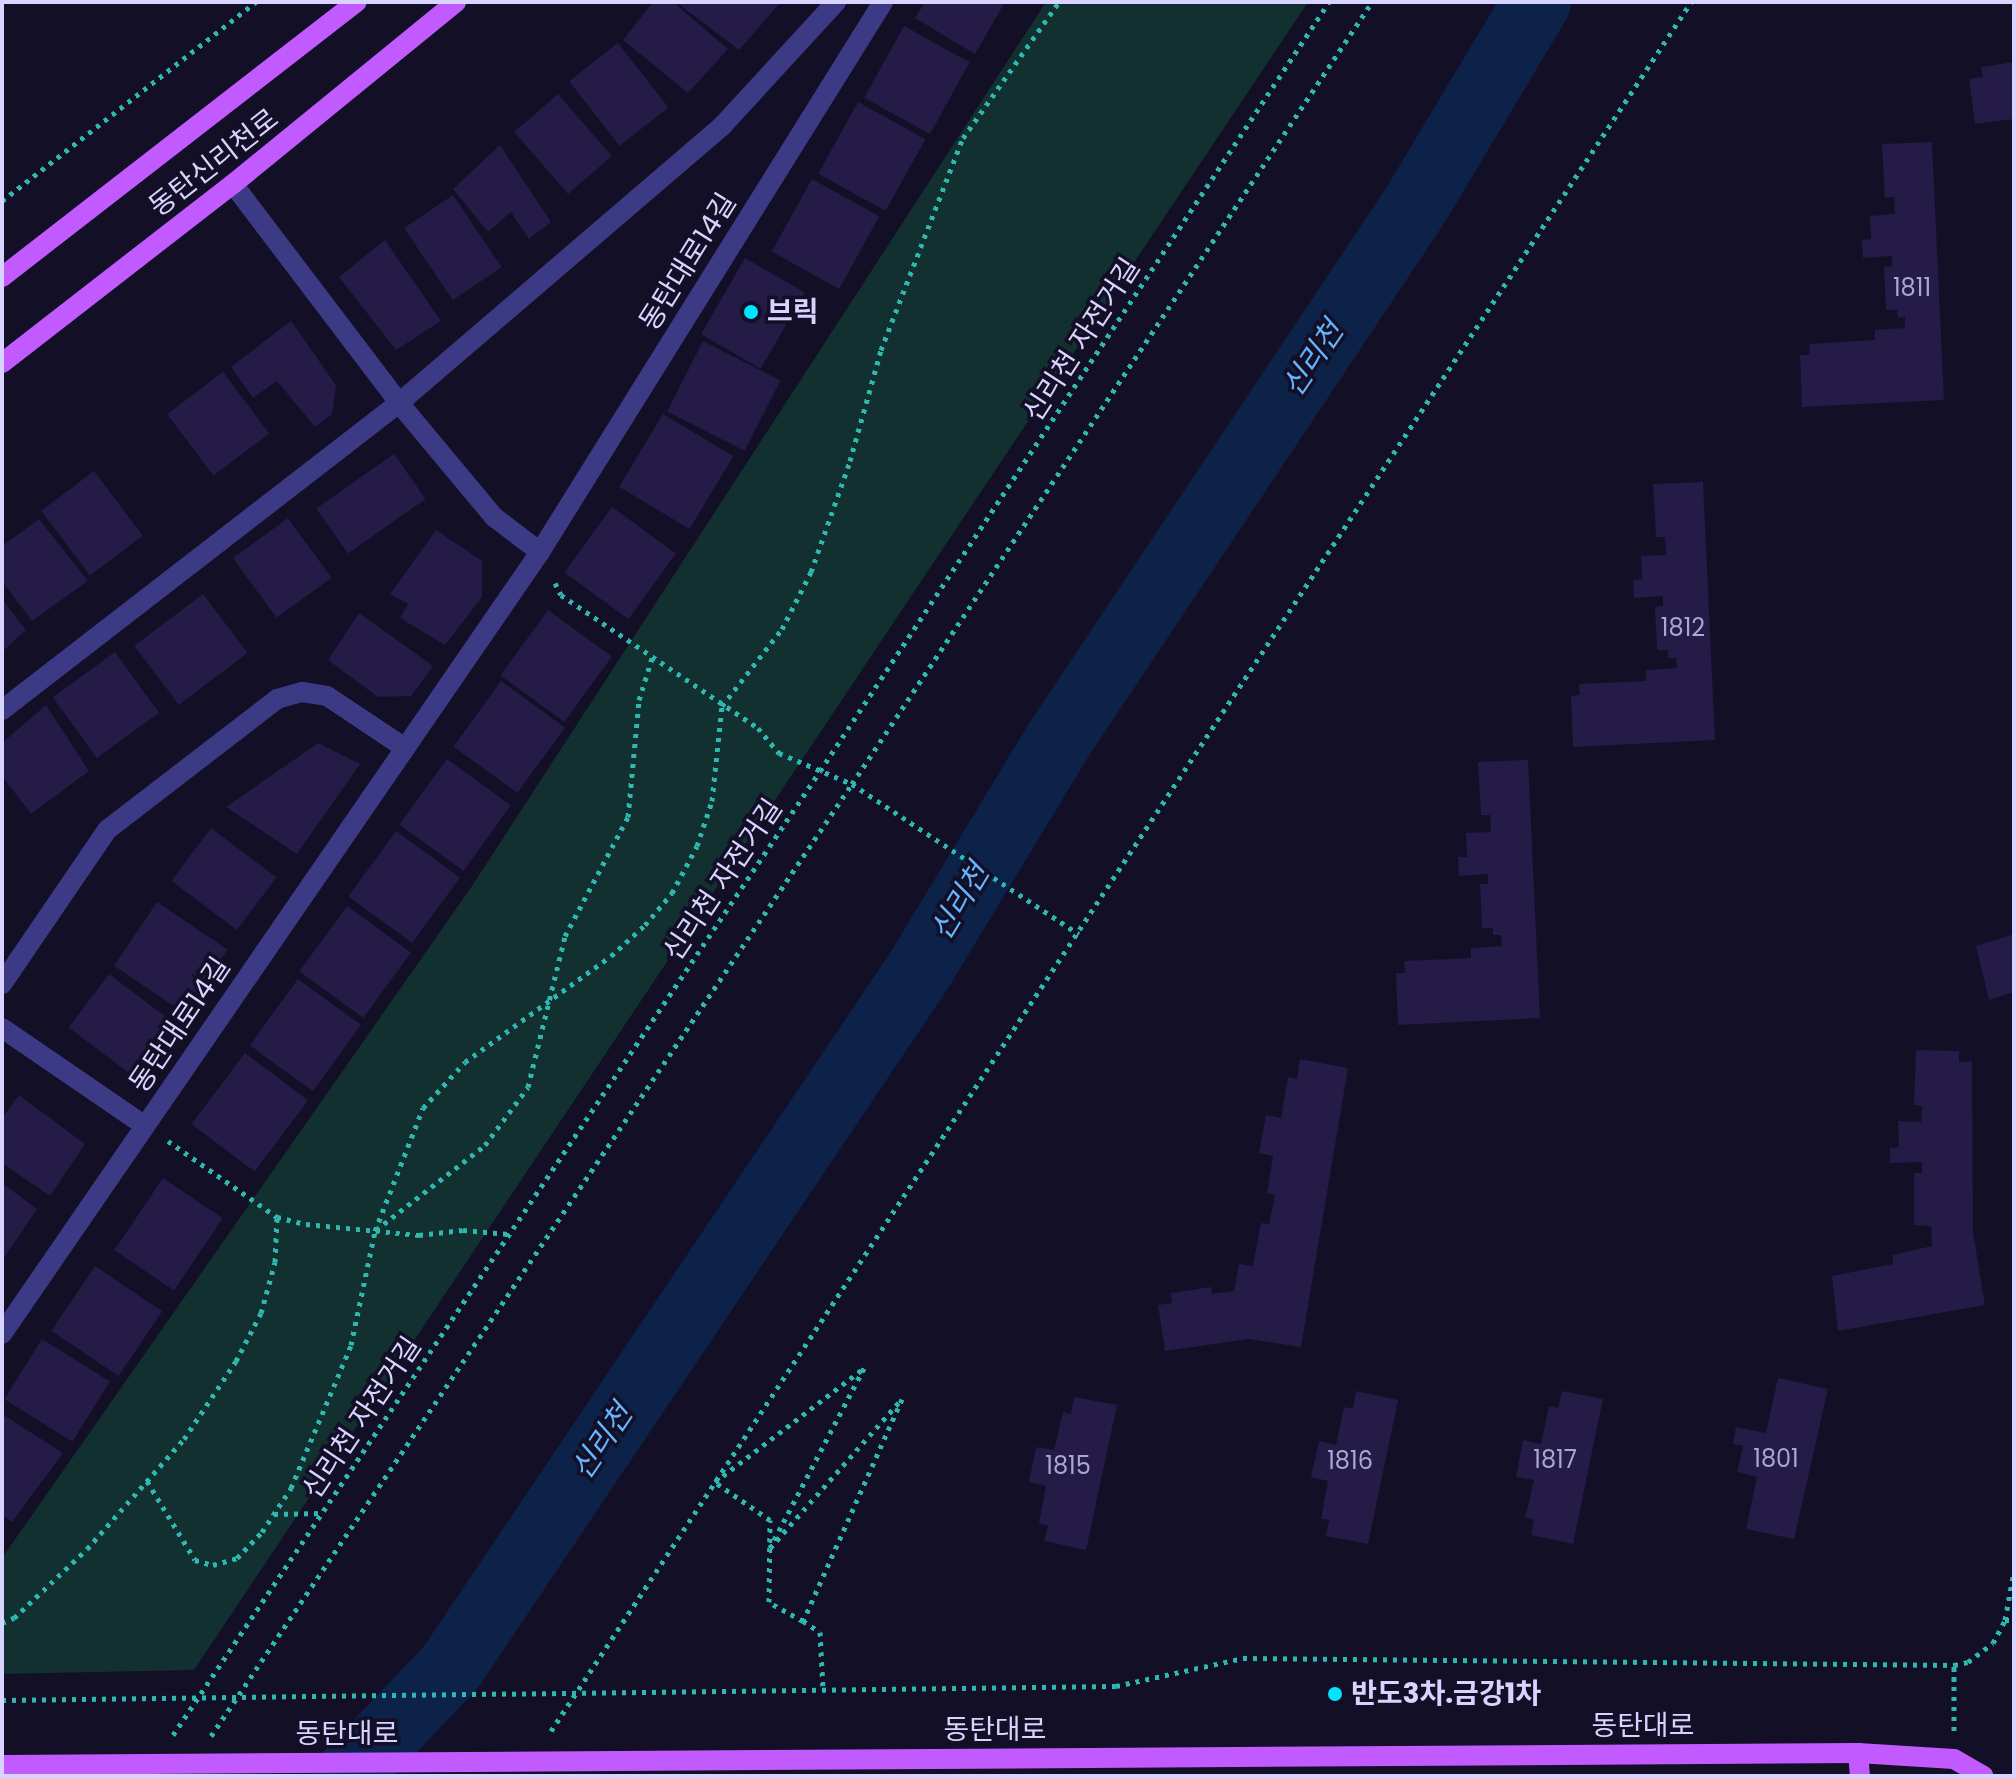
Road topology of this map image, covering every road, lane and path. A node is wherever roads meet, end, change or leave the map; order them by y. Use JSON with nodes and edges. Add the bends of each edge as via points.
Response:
{"nodes":[{"id":1,"x":256,"y":2,"type":"edge"},
{"id":2,"x":357,"y":2,"type":"edge"},
{"id":3,"x":456,"y":2,"type":"edge"},
{"id":4,"x":836,"y":2,"type":"edge"},
{"id":5,"x":883,"y":2,"type":"edge"},
{"id":6,"x":1059,"y":2,"type":"edge"},
{"id":7,"x":1329,"y":2,"type":"edge"},
{"id":8,"x":1372,"y":2,"type":"edge"},
{"id":9,"x":1691,"y":2,"type":"edge"},
{"id":10,"x":233,"y":184,"type":"junction"},
{"id":11,"x":2,"y":201,"type":"edge"},
{"id":12,"x":2,"y":277,"type":"edge"},
{"id":13,"x":2,"y":363,"type":"edge"},
{"id":14,"x":399,"y":403,"type":"junction"},
{"id":15,"x":540,"y":552,"type":"junction"},
{"id":16,"x":652,"y":658,"type":"junction"},
{"id":17,"x":722,"y":706,"type":"junction"},
{"id":18,"x":2,"y":710,"type":"edge"},
{"id":19,"x":405,"y":748,"type":"junction"},
{"id":20,"x":820,"y":771,"type":"junction"},
{"id":21,"x":852,"y":784,"type":"junction"},
{"id":22,"x":1079,"y":934,"type":"junction"},
{"id":23,"x":2,"y":984,"type":"edge"},
{"id":24,"x":548,"y":1002,"type":"junction"},
{"id":25,"x":2,"y":1028,"type":"edge"},
{"id":26,"x":145,"y":1126,"type":"junction"},
{"id":27,"x":277,"y":1217,"type":"junction"},
{"id":28,"x":375,"y":1231,"type":"junction"},
{"id":29,"x":509,"y":1234,"type":"junction"},
{"id":30,"x":2,"y":1334,"type":"edge"},
{"id":31,"x":147,"y":1481,"type":"junction"},
{"id":32,"x":715,"y":1482,"type":"junction"},
{"id":33,"x":322,"y":1513,"type":"junction"},
{"id":34,"x":273,"y":1514,"type":"junction"},
{"id":35,"x":770,"y":1548,"type":"junction"},
{"id":36,"x":2014,"y":1571,"type":"edge"},
{"id":37,"x":2005,"y":1620,"type":"junction"},
{"id":38,"x":2014,"y":1620,"type":"edge"},
{"id":39,"x":803,"y":1621,"type":"junction"},
{"id":40,"x":2,"y":1623,"type":"edge"},
{"id":41,"x":1954,"y":1665,"type":"junction"},
{"id":42,"x":823,"y":1690,"type":"junction"},
{"id":43,"x":2,"y":1700,"type":"edge"},
{"id":44,"x":172,"y":1737,"type":"dead end"},
{"id":45,"x":546,"y":1738,"type":"dead end"},
{"id":46,"x":202,"y":1750,"type":"dead end"},
{"id":47,"x":1858,"y":1753,"type":"junction"},
{"id":48,"x":1954,"y":1759,"type":"junction"},
{"id":49,"x":2,"y":1765,"type":"edge"},
{"id":50,"x":1860,"y":1776,"type":"edge"},
{"id":51,"x":1984,"y":1776,"type":"edge"}],
"edges":[{"from":1,"to":11,"type":"path"},
{"from":2,"to":12,"type":"main road","name":"동탄신리천로"},
{"from":3,"to":10,"type":"main road","name":"동탄신리천로"},
{"from":4,"to":14,"type":"street","name":"동탄대로14길","via":[[723,125]]},
{"from":5,"to":15,"type":"street","name":"동탄대로14길"},
{"from":6,"to":17,"type":"path","via":[[963,138],[881,350],[811,572],[782,629]]},
{"from":7,"to":20,"type":"path","name":"신리천 자전거길"},
{"from":8,"to":21,"type":"path"},
{"from":9,"to":22,"type":"path"},
{"from":10,"to":13,"type":"main road","name":"동탄신리천로"},
{"from":10,"to":14,"type":"street"},
{"from":14,"to":15,"type":"street","via":[[494,517]]},
{"from":14,"to":18,"type":"street","name":"동탄대로14길"},
{"from":15,"to":16,"type":"path","via":[[561,595]]},
{"from":15,"to":19,"type":"street","name":"동탄대로14길"},
{"from":16,"to":17,"type":"path"},
{"from":16,"to":24,"type":"path","via":[[639,700],[628,817],[565,936]]},
{"from":17,"to":20,"type":"path","via":[[758,728],[779,753]]},
{"from":17,"to":24,"type":"path","via":[[712,801],[697,846],[672,893],[611,956]]},
{"from":19,"to":23,"type":"street","via":[[327,696],[302,692],[277,699],[107,830]]},
{"from":19,"to":26,"type":"street","name":"동탄대로14길"},
{"from":20,"to":21,"type":"path"},
{"from":20,"to":29,"type":"path","name":"신리천 자전거길"},
{"from":21,"to":22,"type":"path"},
{"from":21,"to":46,"type":"path"},
{"from":22,"to":32,"type":"path"},
{"from":24,"to":28,"type":"path","via":[[465,1062],[423,1108]]},
{"from":24,"to":28,"type":"path","via":[[528,1087],[485,1145]]},
{"from":25,"to":26,"type":"street"},
{"from":26,"to":27,"type":"path"},
{"from":26,"to":30,"type":"street","name":"동탄대로14길"},
{"from":27,"to":28,"type":"path"},
{"from":27,"to":31,"type":"path","via":[[275,1262],[261,1313],[184,1439]]},
{"from":28,"to":29,"type":"path"},
{"from":28,"to":34,"type":"path","via":[[351,1345],[291,1488]]},
{"from":29,"to":33,"type":"path","name":"신리천 자전거길"},
{"from":31,"to":34,"type":"path","via":[[195,1560],[213,1565],[237,1558]]},
{"from":31,"to":40,"type":"path","via":[[87,1549],[14,1618]]},
{"from":32,"to":35,"type":"path","via":[[770,1520]]},
{"from":32,"to":35,"type":"path","via":[[864,1368]]},
{"from":32,"to":45,"type":"path"},
{"from":33,"to":34,"type":"path"},
{"from":33,"to":44,"type":"path","name":"신리천 자전거길"},
{"from":35,"to":39,"type":"path","via":[[769,1602]]},
{"from":35,"to":39,"type":"path","via":[[902,1399]]},
{"from":36,"to":37,"type":"path"},
{"from":37,"to":38,"type":"path"},
{"from":37,"to":41,"type":"path","via":[[1981,1654]]},
{"from":39,"to":42,"type":"path","via":[[820,1632]]},
{"from":41,"to":42,"type":"path","via":[[1243,1658],[1116,1686]]},
{"from":41,"to":48,"type":"path"},
{"from":42,"to":43,"type":"path"},
{"from":47,"to":48,"type":"main road","name":"동탄대로"},
{"from":47,"to":49,"type":"main road","name":"동탄대로"},
{"from":47,"to":50,"type":"main road"},
{"from":48,"to":51,"type":"main road","name":"동탄대로"}]}
